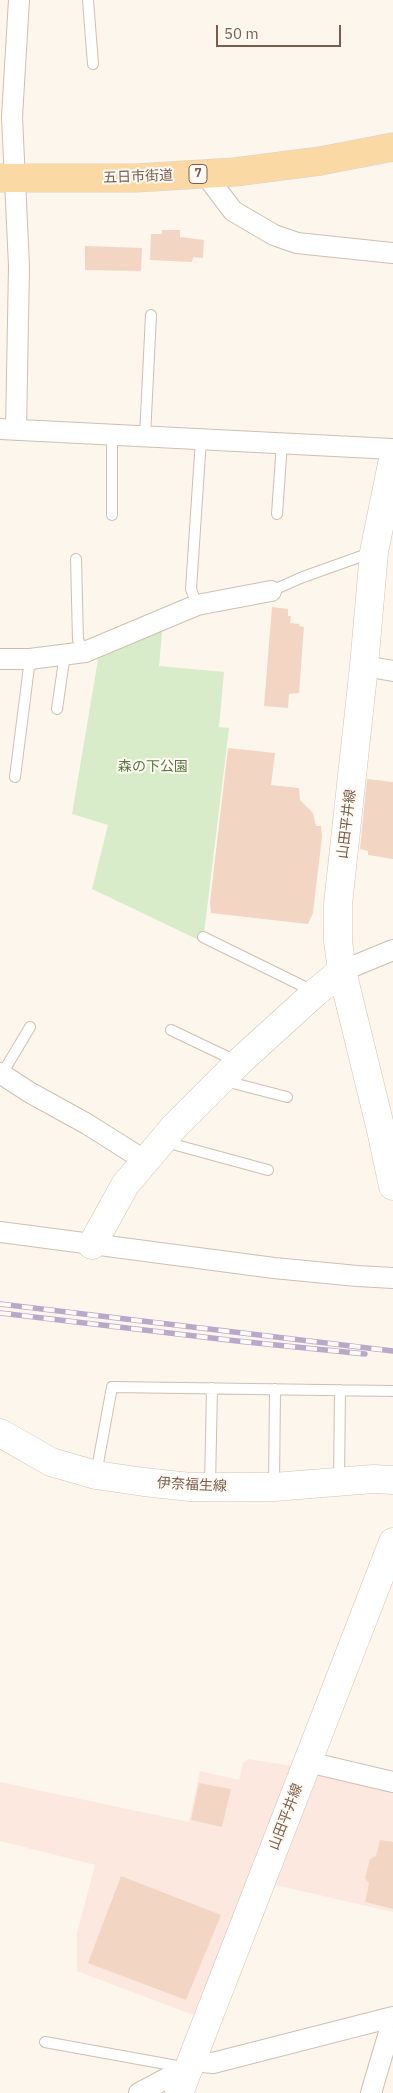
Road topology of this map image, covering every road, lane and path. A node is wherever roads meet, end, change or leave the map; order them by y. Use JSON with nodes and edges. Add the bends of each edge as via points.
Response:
{"nodes":[{"id":1,"x":19,"y":0,"type":"edge"},
{"id":2,"x":88,"y":0,"type":"edge"},
{"id":3,"x":93,"y":64,"type":"dead end"},
{"id":4,"x":393,"y":147,"type":"edge"},
{"id":5,"x":205,"y":174,"type":"junction"},
{"id":6,"x":8,"y":178,"type":"edge"},
{"id":7,"x":393,"y":253,"type":"edge"},
{"id":8,"x":151,"y":315,"type":"dead end"},
{"id":9,"x":8,"y":430,"type":"edge"},
{"id":10,"x":112,"y":435,"type":"junction"},
{"id":11,"x":145,"y":436,"type":"junction"},
{"id":12,"x":201,"y":438,"type":"junction"},
{"id":13,"x":282,"y":443,"type":"junction"},
{"id":14,"x":393,"y":449,"type":"edge"},
{"id":15,"x":393,"y":459,"type":"edge"},
{"id":16,"x":277,"y":514,"type":"dead end"},
{"id":17,"x":112,"y":515,"type":"dead end"},
{"id":18,"x":374,"y":552,"type":"junction"},
{"id":19,"x":76,"y":559,"type":"dead end"},
{"id":20,"x":271,"y":591,"type":"joint"},
{"id":21,"x":197,"y":605,"type":"junction"},
{"id":22,"x":85,"y":652,"type":"junction"},
{"id":23,"x":65,"y":654,"type":"junction"},
{"id":24,"x":0,"y":659,"type":"edge"},
{"id":25,"x":30,"y":659,"type":"junction"},
{"id":26,"x":364,"y":666,"type":"junction"},
{"id":27,"x":393,"y":671,"type":"edge"},
{"id":28,"x":57,"y":709,"type":"dead end"},
{"id":29,"x":15,"y":778,"type":"dead end"},
{"id":30,"x":203,"y":937,"type":"dead end"},
{"id":31,"x":393,"y":950,"type":"edge"},
{"id":32,"x":342,"y":971,"type":"junction"},
{"id":33,"x":316,"y":992,"type":"junction"},
{"id":34,"x":30,"y":1027,"type":"dead end"},
{"id":35,"x":171,"y":1030,"type":"dead end"},
{"id":36,"x":231,"y":1071,"type":"junction"},
{"id":37,"x":1,"y":1074,"type":"edge"},
{"id":38,"x":287,"y":1097,"type":"dead end"},
{"id":39,"x":387,"y":1130,"type":"edge"},
{"id":40,"x":153,"y":1151,"type":"junction"},
{"id":41,"x":268,"y":1170,"type":"dead end"},
{"id":42,"x":393,"y":1186,"type":"edge"},
{"id":43,"x":0,"y":1232,"type":"edge"},
{"id":44,"x":92,"y":1245,"type":"junction"},
{"id":45,"x":393,"y":1278,"type":"edge"},
{"id":46,"x":212,"y":1388,"type":"junction"},
{"id":47,"x":276,"y":1389,"type":"junction"},
{"id":48,"x":340,"y":1390,"type":"junction"},
{"id":49,"x":393,"y":1391,"type":"edge"},
{"id":50,"x":0,"y":1433,"type":"edge"},
{"id":51,"x":96,"y":1475,"type":"junction"},
{"id":52,"x":393,"y":1480,"type":"edge"},
{"id":53,"x":338,"y":1482,"type":"junction"},
{"id":54,"x":210,"y":1487,"type":"junction"},
{"id":55,"x":274,"y":1487,"type":"junction"},
{"id":56,"x":393,"y":1542,"type":"edge"},
{"id":57,"x":308,"y":1762,"type":"junction"},
{"id":58,"x":393,"y":1782,"type":"edge"},
{"id":59,"x":393,"y":2018,"type":"edge"},
{"id":60,"x":46,"y":2042,"type":"dead end"},
{"id":61,"x":186,"y":2075,"type":"edge"},
{"id":62,"x":139,"y":2093,"type":"edge"},
{"id":63,"x":371,"y":2093,"type":"edge"}],
"edges":[{"from":1,"to":6,"type":"street"},
{"from":2,"to":3,"type":"lane"},
{"from":4,"to":5,"type":"main road","name":"五日市街道","number":"7","via":[[320,162]]},
{"from":5,"to":6,"type":"main road","name":"五日市街道","number":"7","via":[[136,178]]},
{"from":5,"to":7,"type":"street","via":[[233,211],[274,235],[297,244]]},
{"from":6,"to":9,"type":"street","via":[[19,266]]},
{"from":8,"to":11,"type":"lane"},
{"from":9,"to":10,"type":"street"},
{"from":10,"to":11,"type":"street"},
{"from":10,"to":17,"type":"lane"},
{"from":11,"to":12,"type":"street"},
{"from":12,"to":13,"type":"street"},
{"from":12,"to":21,"type":"lane","via":[[191,589]]},
{"from":13,"to":14,"type":"street"},
{"from":13,"to":16,"type":"lane"},
{"from":15,"to":18,"type":"main road","name":"山田平井線"},
{"from":18,"to":20,"type":"lane"},
{"from":18,"to":26,"type":"main road","name":"山田平井線"},
{"from":19,"to":22,"type":"lane","via":[[78,640]]},
{"from":20,"to":21,"type":"street"},
{"from":21,"to":22,"type":"street"},
{"from":22,"to":23,"type":"street"},
{"from":23,"to":25,"type":"street"},
{"from":23,"to":28,"type":"lane"},
{"from":24,"to":25,"type":"street"},
{"from":25,"to":29,"type":"lane"},
{"from":26,"to":27,"type":"street"},
{"from":26,"to":32,"type":"main road","name":"山田平井線","via":[[338,904]]},
{"from":30,"to":33,"type":"lane"},
{"from":31,"to":32,"type":"street"},
{"from":32,"to":33,"type":"main road"},
{"from":32,"to":39,"type":"main road","name":"山田平井線"},
{"from":33,"to":36,"type":"main road"},
{"from":34,"to":37,"type":"lane"},
{"from":35,"to":36,"type":"lane"},
{"from":36,"to":38,"type":"lane"},
{"from":36,"to":40,"type":"main road"},
{"from":37,"to":40,"type":"street","via":[[87,1124]]},
{"from":39,"to":42,"type":"main road","name":"山田平井線"},
{"from":40,"to":41,"type":"lane"},
{"from":40,"to":44,"type":"main road","via":[[125,1185]]},
{"from":43,"to":44,"type":"street"},
{"from":44,"to":45,"type":"street","via":[[274,1268]]},
{"from":46,"to":47,"type":"lane"},
{"from":46,"to":51,"type":"lane","via":[[112,1387]]},
{"from":46,"to":54,"type":"lane"},
{"from":47,"to":48,"type":"lane"},
{"from":47,"to":55,"type":"lane"},
{"from":48,"to":49,"type":"lane"},
{"from":48,"to":53,"type":"lane"},
{"from":50,"to":51,"type":"main road","name":"伊奈福生線","via":[[51,1462]]},
{"from":51,"to":54,"type":"main road","name":"伊奈福生線"},
{"from":52,"to":53,"type":"main road","name":"伊奈福生線"},
{"from":53,"to":55,"type":"main road","name":"伊奈福生線"},
{"from":54,"to":55,"type":"main road","name":"伊奈福生線"},
{"from":56,"to":57,"type":"main road","name":"山田平井線"},
{"from":57,"to":58,"type":"street"},
{"from":57,"to":61,"type":"main road","name":"山田平井線"},
{"from":59,"to":61,"type":"street","via":[[213,2063]]},
{"from":59,"to":63,"type":"street"},
{"from":60,"to":61,"type":"lane"},
{"from":61,"to":62,"type":"street","via":[[169,2077]]}]}
